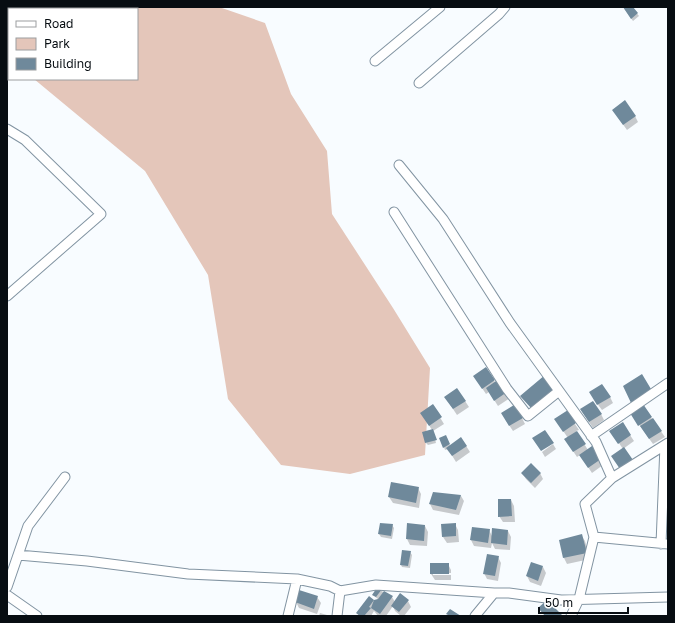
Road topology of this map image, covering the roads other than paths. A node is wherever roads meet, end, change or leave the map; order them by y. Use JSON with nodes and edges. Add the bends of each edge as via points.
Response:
{"nodes":[{"id":1,"x":440,"y":7,"type":"edge"},
{"id":2,"x":504,"y":7,"type":"edge"},
{"id":3,"x":375,"y":61,"type":"dead end"},
{"id":4,"x":419,"y":83,"type":"dead end"},
{"id":5,"x":7,"y":128,"type":"edge"},
{"id":6,"x":399,"y":164,"type":"dead end"},
{"id":7,"x":394,"y":212,"type":"dead end"},
{"id":8,"x":7,"y":295,"type":"edge"},
{"id":9,"x":668,"y":383,"type":"edge"},
{"id":10,"x":559,"y":391,"type":"junction"},
{"id":11,"x":591,"y":436,"type":"junction"},
{"id":12,"x":666,"y":444,"type":"edge"},
{"id":13,"x":65,"y":476,"type":"dead end"},
{"id":14,"x":612,"y":478,"type":"junction"},
{"id":15,"x":594,"y":537,"type":"junction"},
{"id":16,"x":665,"y":544,"type":"edge"},
{"id":17,"x":18,"y":555,"type":"junction"},
{"id":18,"x":297,"y":579,"type":"junction"},
{"id":19,"x":7,"y":587,"type":"edge"},
{"id":20,"x":340,"y":591,"type":"junction"},
{"id":21,"x":494,"y":593,"type":"junction"},
{"id":22,"x":7,"y":595,"type":"edge"},
{"id":23,"x":668,"y":597,"type":"edge"},
{"id":24,"x":579,"y":599,"type":"junction"},
{"id":25,"x":37,"y":616,"type":"edge"},
{"id":26,"x":288,"y":616,"type":"edge"},
{"id":27,"x":336,"y":616,"type":"edge"},
{"id":28,"x":475,"y":616,"type":"edge"},
{"id":29,"x":571,"y":616,"type":"edge"}],
"edges":[{"from":1,"to":3,"type":"street"},
{"from":2,"to":4,"type":"street"},
{"from":5,"to":8,"type":"street","via":[[25,140],[101,214]]},
{"from":6,"to":10,"type":"street","via":[[443,219],[510,323]]},
{"from":7,"to":10,"type":"street","via":[[507,390],[528,416]]},
{"from":9,"to":11,"type":"street"},
{"from":10,"to":11,"type":"street"},
{"from":11,"to":14,"type":"street"},
{"from":12,"to":14,"type":"street"},
{"from":12,"to":16,"type":"street"},
{"from":13,"to":17,"type":"street","via":[[28,526]]},
{"from":14,"to":15,"type":"street","via":[[585,504]]},
{"from":15,"to":16,"type":"street"},
{"from":15,"to":24,"type":"street"},
{"from":17,"to":18,"type":"street","via":[[87,560],[188,574]]},
{"from":17,"to":19,"type":"street"},
{"from":18,"to":20,"type":"street","via":[[330,586]]},
{"from":18,"to":26,"type":"street"},
{"from":20,"to":21,"type":"street","via":[[376,585]]},
{"from":20,"to":27,"type":"street"},
{"from":21,"to":24,"type":"street","via":[[561,600]]},
{"from":21,"to":28,"type":"street"},
{"from":22,"to":25,"type":"street"},
{"from":23,"to":24,"type":"street"},
{"from":24,"to":29,"type":"street"}]}
